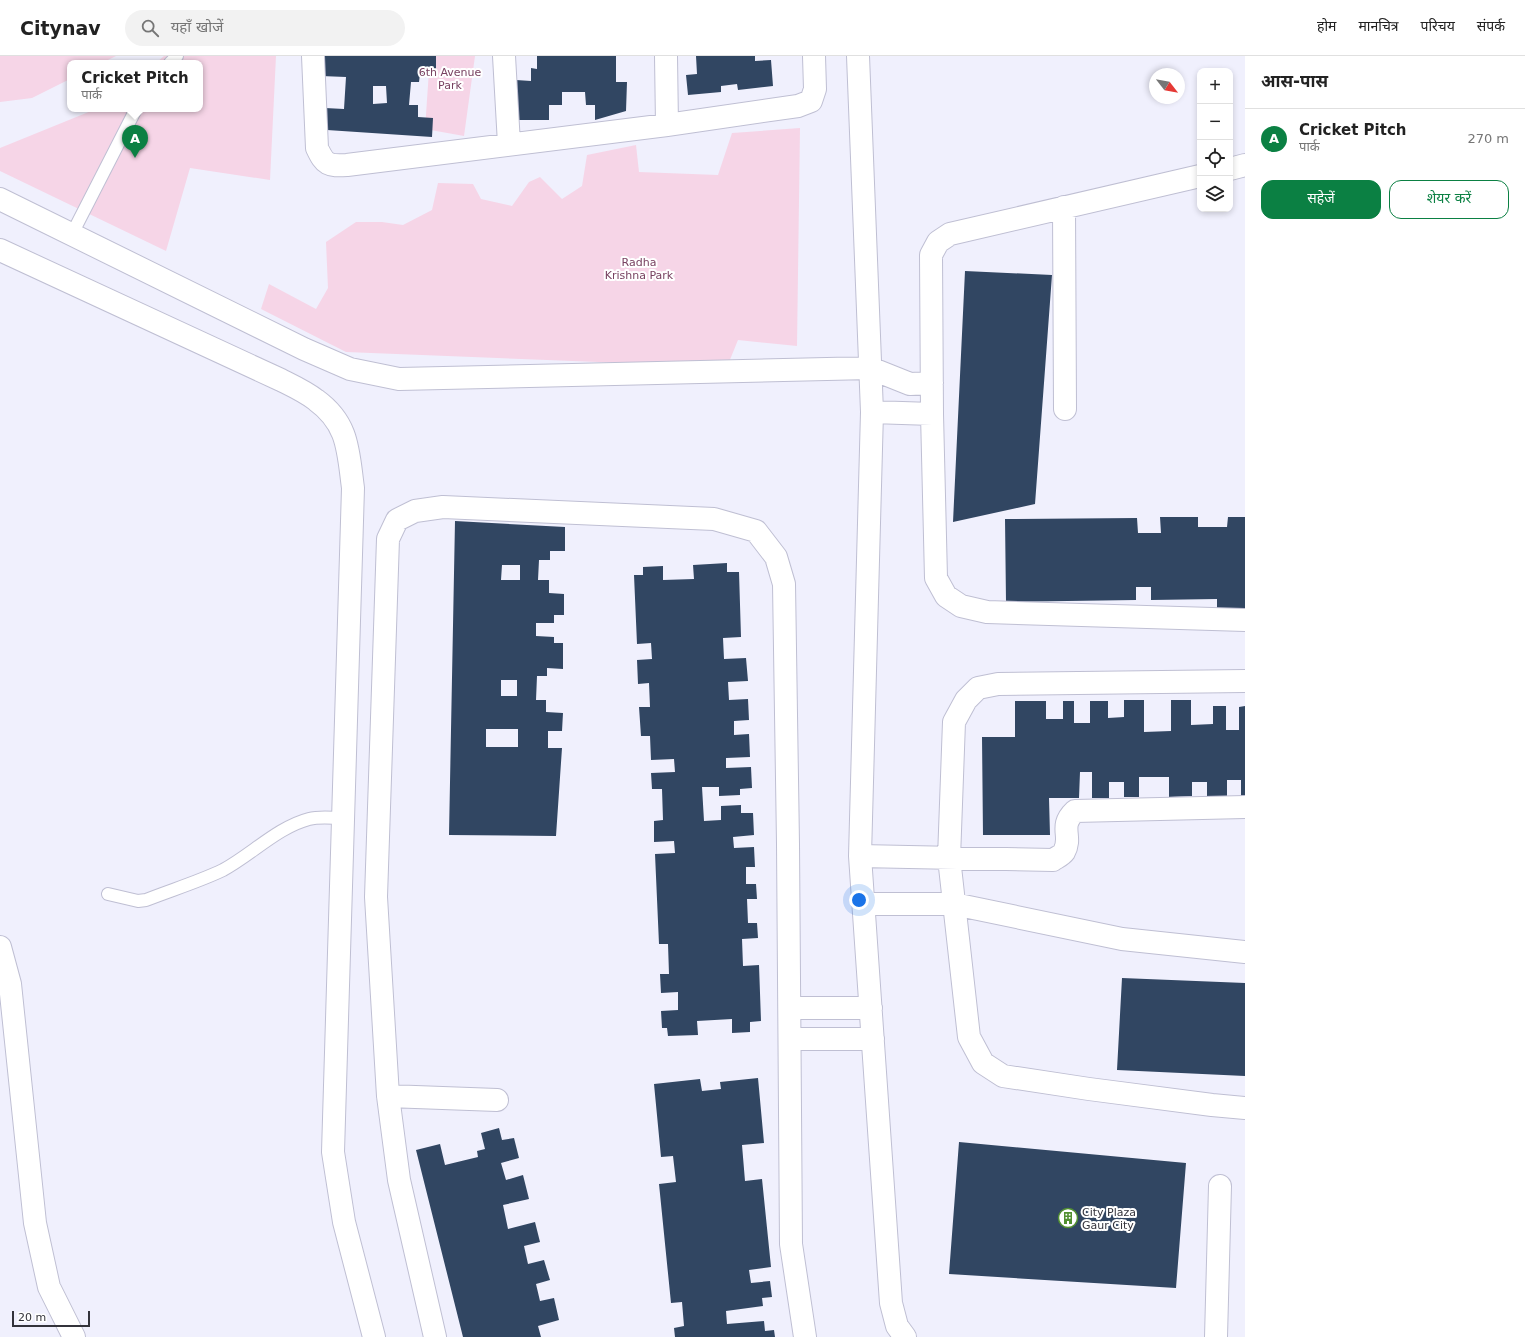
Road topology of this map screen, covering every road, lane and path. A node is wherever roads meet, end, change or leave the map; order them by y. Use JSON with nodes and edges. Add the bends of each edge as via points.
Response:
{"nodes":[{"id":1,"x":313,"y":56,"type":"edge"},
{"id":2,"x":504,"y":56,"type":"edge"},
{"id":3,"x":666,"y":56,"type":"edge"},
{"id":4,"x":814,"y":56,"type":"edge"},
{"id":5,"x":858,"y":56,"type":"edge"},
{"id":6,"x":134,"y":112,"type":"edge"},
{"id":7,"x":667,"y":125,"type":"junction"},
{"id":8,"x":509,"y":144,"type":"junction"},
{"id":9,"x":1245,"y":165,"type":"edge"},
{"id":10,"x":1233,"y":168,"type":"edge"},
{"id":11,"x":1197,"y":177,"type":"edge"},
{"id":12,"x":0,"y":199,"type":"edge"},
{"id":13,"x":1064,"y":207,"type":"junction"},
{"id":14,"x":72,"y":234,"type":"junction"},
{"id":15,"x":0,"y":250,"type":"edge"},
{"id":16,"x":870,"y":368,"type":"junction"},
{"id":17,"x":932,"y":383,"type":"junction"},
{"id":18,"x":1065,"y":409,"type":"dead end"},
{"id":19,"x":872,"y":412,"type":"junction"},
{"id":20,"x":932,"y":414,"type":"junction"},
{"id":21,"x":1245,"y":620,"type":"edge"},
{"id":22,"x":1245,"y":681,"type":"edge"},
{"id":23,"x":1245,"y":807,"type":"edge"},
{"id":24,"x":343,"y":818,"type":"junction"},
{"id":25,"x":860,"y":856,"type":"junction"},
{"id":26,"x":949,"y":858,"type":"junction"},
{"id":27,"x":108,"y":894,"type":"dead end"},
{"id":28,"x":864,"y":904,"type":"junction"},
{"id":29,"x":954,"y":904,"type":"junction"},
{"id":30,"x":0,"y":947,"type":"edge"},
{"id":31,"x":1245,"y":952,"type":"edge"},
{"id":32,"x":790,"y":1008,"type":"junction"},
{"id":33,"x":870,"y":1008,"type":"junction"},
{"id":34,"x":790,"y":1039,"type":"junction"},
{"id":35,"x":873,"y":1039,"type":"junction"},
{"id":36,"x":388,"y":1096,"type":"junction"},
{"id":37,"x":497,"y":1100,"type":"dead end"},
{"id":38,"x":1245,"y":1108,"type":"edge"},
{"id":39,"x":1220,"y":1186,"type":"dead end"},
{"id":40,"x":74,"y":1337,"type":"edge"},
{"id":41,"x":374,"y":1337,"type":"edge"},
{"id":42,"x":435,"y":1337,"type":"edge"},
{"id":43,"x":805,"y":1337,"type":"edge"},
{"id":44,"x":905,"y":1337,"type":"edge"},
{"id":45,"x":1216,"y":1337,"type":"edge"}],
"edges":[{"from":1,"to":8,"type":"street","via":[[317,148],[323,160],[332,166]]},
{"from":2,"to":8,"type":"street"},
{"from":3,"to":7,"type":"street"},
{"from":4,"to":7,"type":"street","via":[[815,89],[811,101],[798,106]]},
{"from":5,"to":16,"type":"street"},
{"from":6,"to":14,"type":"lane"},
{"from":7,"to":8,"type":"street"},
{"from":9,"to":10,"type":"street"},
{"from":11,"to":13,"type":"street"},
{"from":12,"to":14,"type":"street"},
{"from":13,"to":17,"type":"street","via":[[950,234],[938,242],[931,255]]},
{"from":13,"to":18,"type":"street"},
{"from":14,"to":16,"type":"street","via":[[350,369],[399,378]]},
{"from":15,"to":24,"type":"street","via":[[281,380],[316,399],[335,416],[344,432],[353,488]]},
{"from":16,"to":17,"type":"street","via":[[910,384]]},
{"from":16,"to":19,"type":"street"},
{"from":17,"to":20,"type":"street"},
{"from":19,"to":20,"type":"street"},
{"from":19,"to":25,"type":"street"},
{"from":20,"to":21,"type":"street","via":[[936,578],[946,596],[961,606],[987,612]]},
{"from":22,"to":26,"type":"street","via":[[998,684],[978,688],[966,700],[954,722]]},
{"from":23,"to":26,"type":"street","via":[[1075,811],[1068,817],[1067,840],[1063,853],[1054,860]]},
{"from":24,"to":27,"type":"lane","via":[[316,818],[300,823],[270,838],[221,871],[146,900],[138,901]]},
{"from":24,"to":41,"type":"street","via":[[333,1152],[344,1222]]},
{"from":25,"to":26,"type":"street"},
{"from":25,"to":28,"type":"street"},
{"from":26,"to":29,"type":"street"},
{"from":28,"to":29,"type":"street"},
{"from":28,"to":33,"type":"street"},
{"from":29,"to":31,"type":"street","via":[[1122,939]]},
{"from":29,"to":38,"type":"street","via":[[969,1037],[983,1063],[1003,1076]]},
{"from":30,"to":40,"type":"street","via":[[10,984],[34,1223],[49,1287]]},
{"from":32,"to":33,"type":"street"},
{"from":32,"to":34,"type":"street"},
{"from":32,"to":36,"type":"street","via":[[784,584],[776,557],[756,531],[714,519],[443,507],[415,511],[398,520],[388,539],[376,897]]},
{"from":33,"to":35,"type":"street"},
{"from":34,"to":35,"type":"street"},
{"from":34,"to":43,"type":"street","via":[[791,1244]]},
{"from":35,"to":44,"type":"street","via":[[892,1303],[897,1326]]},
{"from":36,"to":37,"type":"street"},
{"from":36,"to":42,"type":"street","via":[[399,1180]]},
{"from":39,"to":45,"type":"street"}]}
